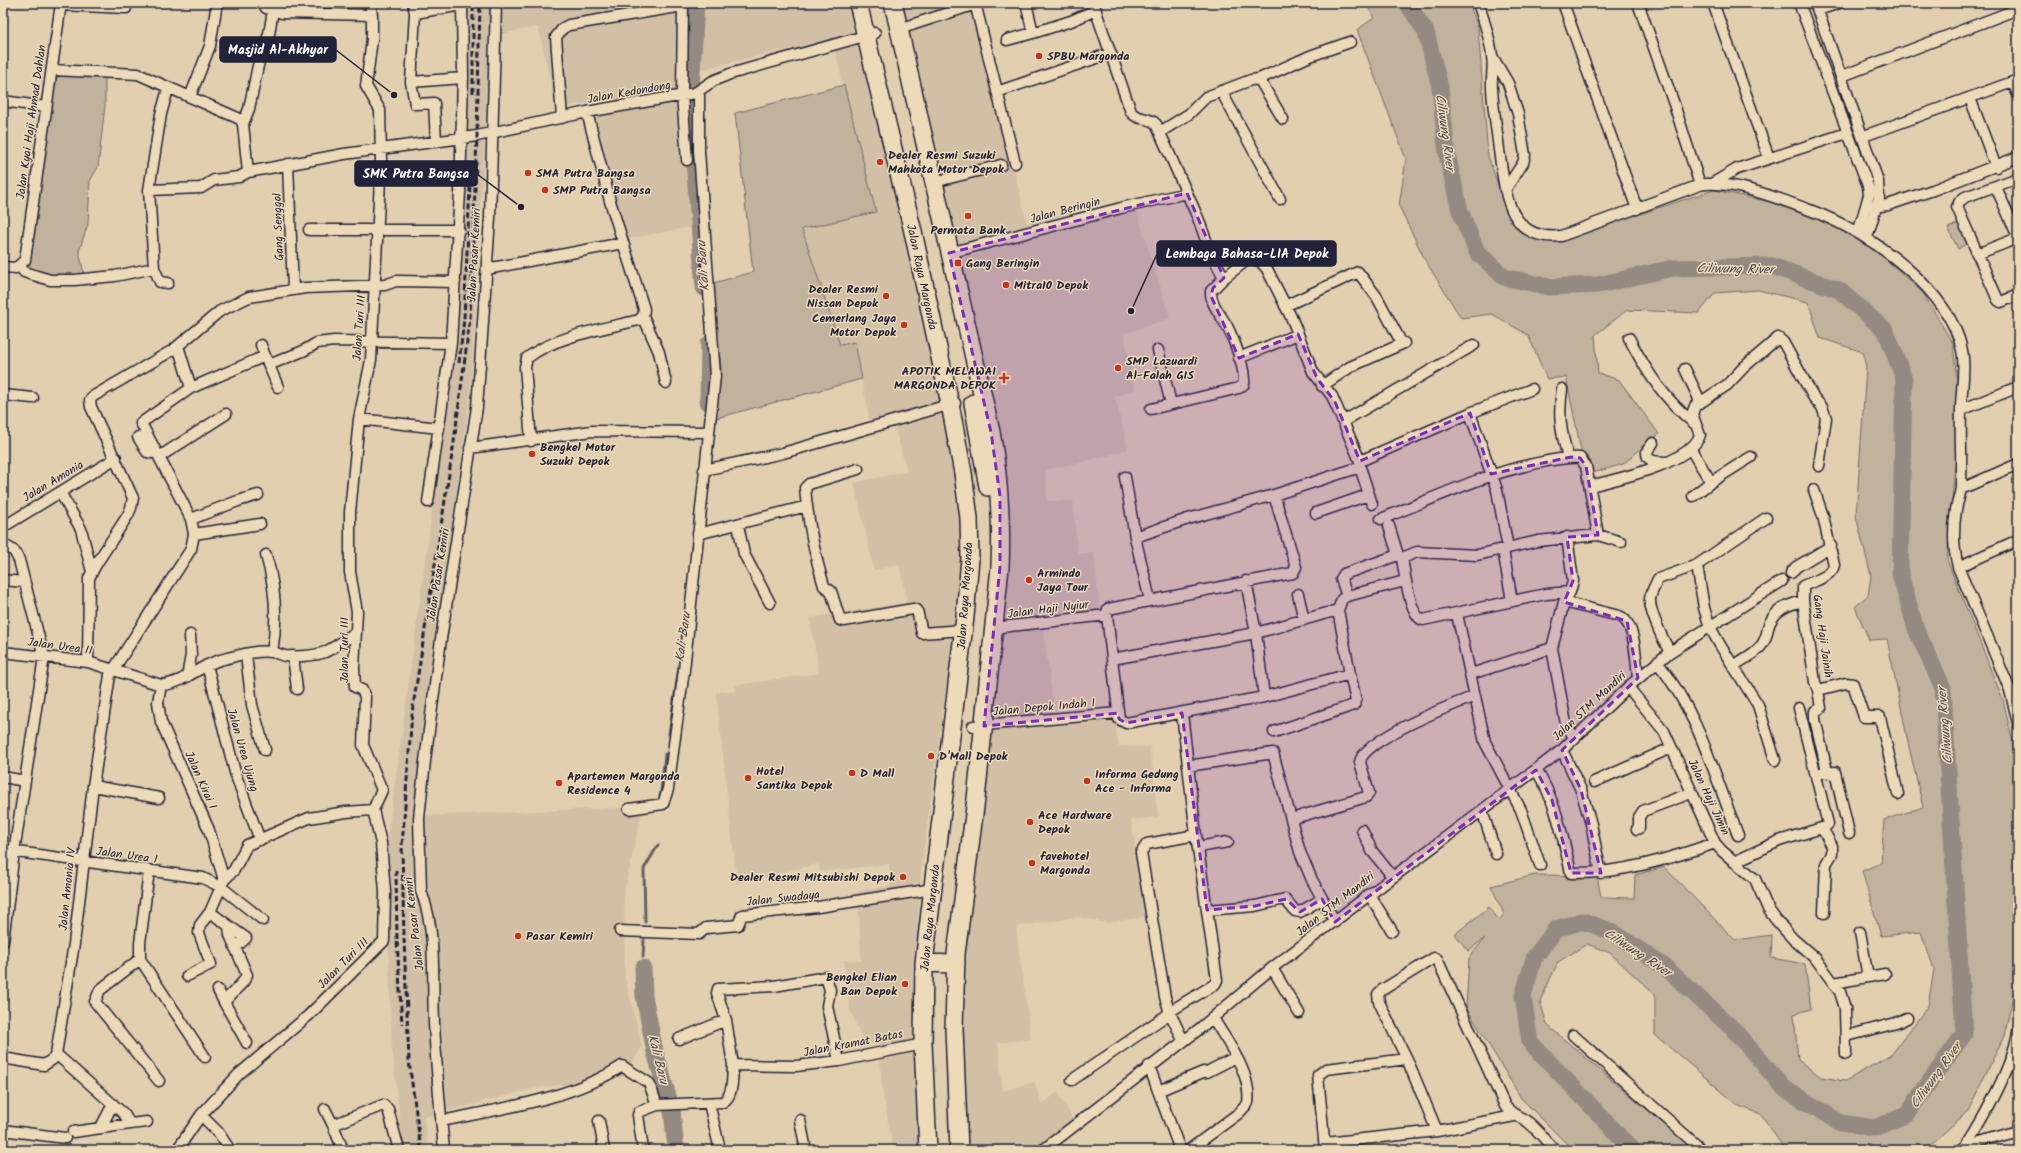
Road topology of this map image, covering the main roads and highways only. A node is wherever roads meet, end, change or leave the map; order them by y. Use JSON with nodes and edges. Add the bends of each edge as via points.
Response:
{"nodes":[{"id":1,"x":858,"y":3,"type":"edge"},
{"id":2,"x":868,"y":3,"type":"edge"},
{"id":3,"x":883,"y":3,"type":"edge"},
{"id":4,"x":893,"y":3,"type":"edge"},
{"id":5,"x":871,"y":34,"type":"junction"},
{"id":6,"x":985,"y":433,"type":"junction"},
{"id":7,"x":975,"y":624,"type":"junction"},
{"id":8,"x":940,"y":964,"type":"junction"},
{"id":9,"x":930,"y":1104,"type":"junction"},
{"id":10,"x":954,"y":1142,"type":"edge"},
{"id":11,"x":928,"y":1150,"type":"edge"},
{"id":12,"x":937,"y":1150,"type":"edge"}],
"edges":[{"from":1,"to":5,"type":"highway","name":"Jalan Raya Margonda"},
{"from":2,"to":5,"type":"highway","name":"Jalan Raya Margonda"},
{"from":3,"to":6,"type":"highway","name":"Jalan Raya Margonda"},
{"from":4,"to":6,"type":"highway","name":"Jalan Raya Margonda","via":[[934,182]]},
{"from":5,"to":7,"type":"highway","name":"Jalan Raya Margonda","via":[[974,484],[977,522]]},
{"from":6,"to":7,"type":"highway","name":"Jalan Raya Margonda","via":[[991,558]]},
{"from":7,"to":8,"type":"highway","name":"Jalan Raya Margonda"},
{"from":7,"to":8,"type":"highway","name":"Jalan Raya Margonda","via":[[978,726]]},
{"from":7,"to":8,"type":"highway","name":"Jalan Raya Margonda","via":[[933,889]]},
{"from":8,"to":9,"type":"highway","name":"Jalan Raya Margonda"},
{"from":8,"to":9,"type":"highway","name":"Jalan Raya Margonda","via":[[923,1044]]},
{"from":8,"to":10,"type":"highway","name":"Jalan Raya Margonda"},
{"from":9,"to":11,"type":"highway","name":"Jalan Raya Margonda"},
{"from":9,"to":12,"type":"highway","name":"Jalan Raya Margonda"}]}
